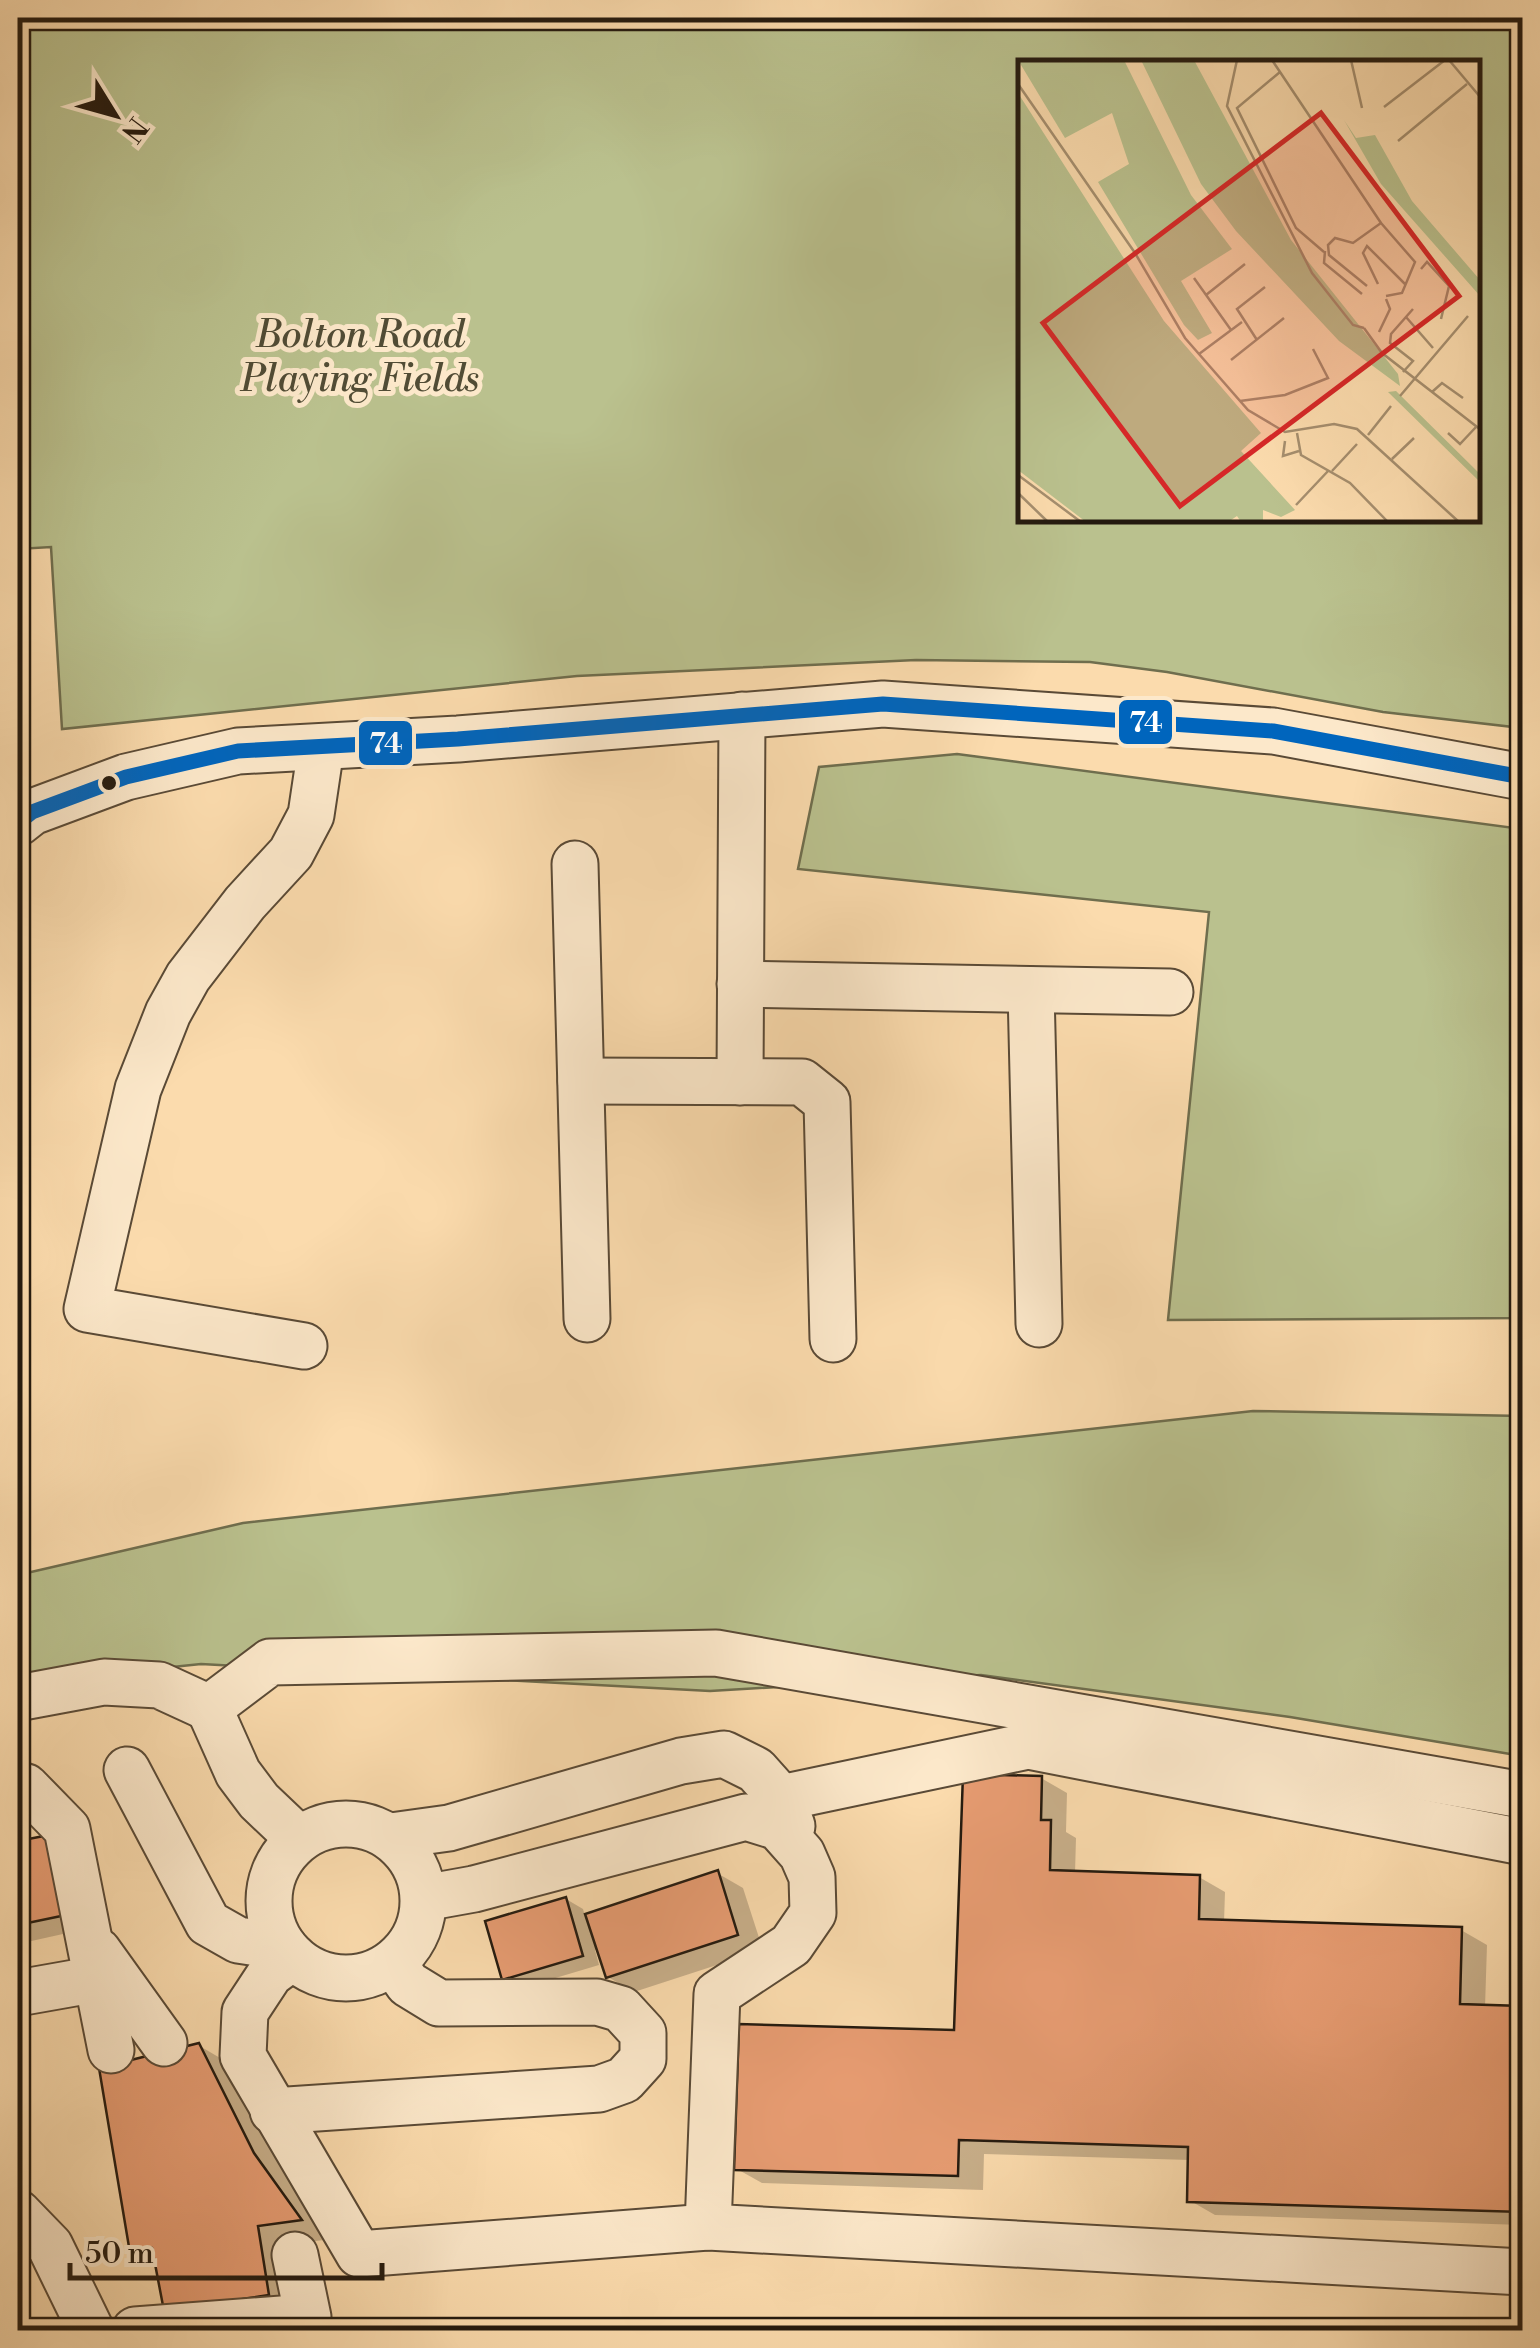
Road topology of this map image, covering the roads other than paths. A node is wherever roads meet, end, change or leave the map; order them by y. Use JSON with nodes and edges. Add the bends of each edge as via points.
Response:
{"nodes":[{"id":1,"x":742,"y":716,"type":"junction"},
{"id":2,"x":322,"y":748,"type":"junction"},
{"id":3,"x":1522,"y":776,"type":"edge"},
{"id":4,"x":18,"y":824,"type":"edge"},
{"id":5,"x":575,"y":864,"type":"dead end"},
{"id":6,"x":740,"y":984,"type":"junction"},
{"id":7,"x":1032,"y":990,"type":"junction"},
{"id":8,"x":1170,"y":992,"type":"dead end"},
{"id":9,"x":581,"y":1081,"type":"junction"},
{"id":10,"x":740,"y":1082,"type":"junction"},
{"id":11,"x":587,"y":1319,"type":"dead end"},
{"id":12,"x":1039,"y":1324,"type":"dead end"},
{"id":13,"x":834,"y":1339,"type":"dead end"},
{"id":14,"x":304,"y":1346,"type":"dead end"},
{"id":15,"x":18,"y":1698,"type":"edge"},
{"id":16,"x":209,"y":1708,"type":"junction"},
{"id":17,"x":127,"y":1770,"type":"dead end"},
{"id":18,"x":18,"y":1789,"type":"edge"},
{"id":19,"x":1522,"y":1795,"type":"edge"},
{"id":20,"x":781,"y":1798,"type":"junction"},
{"id":21,"x":390,"y":1836,"type":"junction"},
{"id":22,"x":300,"y":1839,"type":"junction"},
{"id":23,"x":1522,"y":1842,"type":"edge"},
{"id":24,"x":802,"y":1854,"type":"junction"},
{"id":25,"x":424,"y":1898,"type":"junction"},
{"id":26,"x":288,"y":1952,"type":"junction"},
{"id":27,"x":93,"y":1958,"type":"junction"},
{"id":28,"x":394,"y":1963,"type":"junction"},
{"id":29,"x":18,"y":1993,"type":"edge"},
{"id":30,"x":164,"y":2043,"type":"dead end"},
{"id":31,"x":111,"y":2050,"type":"dead end"},
{"id":32,"x":272,"y":2111,"type":"junction"},
{"id":33,"x":18,"y":2213,"type":"edge"},
{"id":34,"x":708,"y":2227,"type":"junction"},
{"id":35,"x":295,"y":2255,"type":"dead end"},
{"id":36,"x":1522,"y":2272,"type":"edge"},
{"id":37,"x":92,"y":2330,"type":"edge"},
{"id":38,"x":136,"y":2330,"type":"edge"}],
"edges":[{"from":1,"to":2,"type":"street"},
{"from":1,"to":3,"type":"street","via":[[884,704],[1273,731]]},
{"from":1,"to":6,"type":"street"},
{"from":2,"to":4,"type":"street","via":[[238,751],[126,777],[32,812]]},
{"from":2,"to":14,"type":"street","via":[[311,815],[291,853],[200,962],[168,1013],[138,1089],[87,1309]]},
{"from":5,"to":9,"type":"street"},
{"from":6,"to":7,"type":"street"},
{"from":6,"to":10,"type":"street"},
{"from":7,"to":8,"type":"street"},
{"from":7,"to":12,"type":"street"},
{"from":9,"to":10,"type":"street"},
{"from":9,"to":11,"type":"street"},
{"from":10,"to":13,"type":"street","via":[[802,1082],[827,1102]]},
{"from":15,"to":16,"type":"street","via":[[104,1682],[159,1685]]},
{"from":16,"to":19,"type":"street","via":[[270,1662],[716,1653]]},
{"from":16,"to":22,"type":"street","via":[[238,1773]]},
{"from":17,"to":26,"type":"street","via":[[208,1923],[238,1940]]},
{"from":18,"to":27,"type":"street","via":[[26,1787],[67,1829]]},
{"from":20,"to":21,"type":"street","via":[[756,1770],[724,1754],[449,1828]]},
{"from":20,"to":23,"type":"street","via":[[1028,1746]]},
{"from":20,"to":24,"type":"street"},
{"from":21,"to":22,"type":"street","via":[[346,1823]]},
{"from":21,"to":25,"type":"street","via":[[408,1852]]},
{"from":22,"to":26,"type":"street","via":[[271,1882],[269,1909]]},
{"from":24,"to":25,"type":"street","via":[[778,1827],[746,1817]]},
{"from":24,"to":34,"type":"street","via":[[812,1877],[813,1913],[791,1945],[717,1994]]},
{"from":25,"to":28,"type":"street","via":[[411,1944]]},
{"from":26,"to":28,"type":"street","via":[[316,1973],[344,1979]]},
{"from":26,"to":32,"type":"street","via":[[256,1992],[242,2028],[243,2056]]},
{"from":27,"to":29,"type":"street"},
{"from":27,"to":30,"type":"street"},
{"from":27,"to":31,"type":"street"},
{"from":28,"to":32,"type":"street","via":[[408,1984],[440,2003],[597,2002],[620,2009],[643,2033],[642,2059],[624,2080],[600,2088]]},
{"from":32,"to":34,"type":"street","via":[[359,2254]]},
{"from":33,"to":37,"type":"street","via":[[50,2246]]},
{"from":34,"to":36,"type":"street"},
{"from":35,"to":38,"type":"street","via":[[308,2317]]}]}
